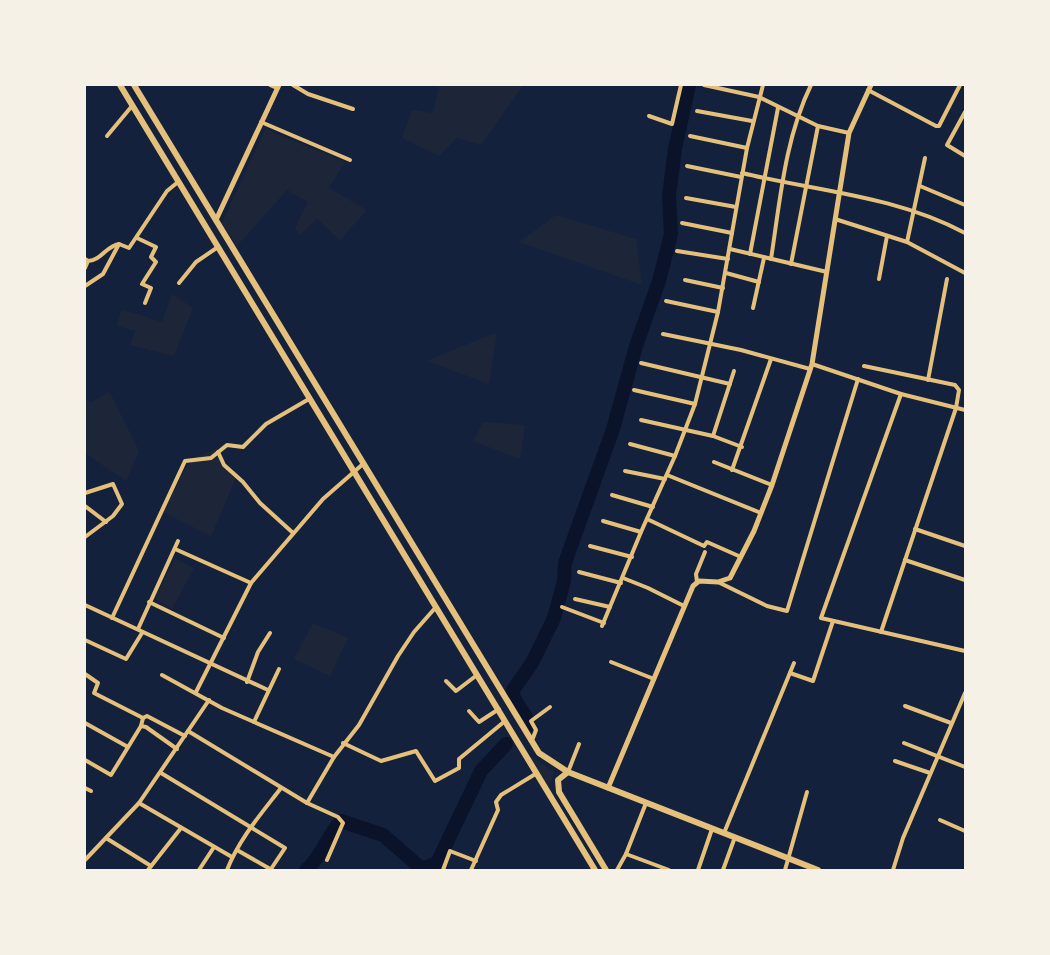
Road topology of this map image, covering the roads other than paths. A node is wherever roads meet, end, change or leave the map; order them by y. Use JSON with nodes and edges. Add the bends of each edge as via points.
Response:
{"nodes":[{"id":1,"x":120,"y":85,"type":"edge"},
{"id":2,"x":134,"y":85,"type":"edge"},
{"id":3,"x":270,"y":85,"type":"edge"},
{"id":4,"x":292,"y":85,"type":"edge"},
{"id":5,"x":681,"y":85,"type":"edge"},
{"id":6,"x":704,"y":85,"type":"edge"},
{"id":7,"x":763,"y":85,"type":"edge"},
{"id":8,"x":811,"y":85,"type":"edge"},
{"id":9,"x":960,"y":85,"type":"edge"},
{"id":10,"x":278,"y":86,"type":"edge"},
{"id":11,"x":869,"y":87,"type":"edge"},
{"id":12,"x":758,"y":97,"type":"junction"},
{"id":13,"x":132,"y":106,"type":"junction"},
{"id":14,"x":778,"y":108,"type":"junction"},
{"id":15,"x":353,"y":109,"type":"dead end"},
{"id":16,"x":697,"y":111,"type":"dead end"},
{"id":17,"x":965,"y":112,"type":"edge"},
{"id":18,"x":649,"y":116,"type":"dead end"},
{"id":19,"x":797,"y":116,"type":"junction"},
{"id":20,"x":752,"y":121,"type":"junction"},
{"id":21,"x":261,"y":122,"type":"junction"},
{"id":22,"x":818,"y":126,"type":"junction"},
{"id":23,"x":849,"y":133,"type":"junction"},
{"id":24,"x":107,"y":136,"type":"dead end"},
{"id":25,"x":690,"y":136,"type":"dead end"},
{"id":26,"x":746,"y":148,"type":"junction"},
{"id":27,"x":965,"y":156,"type":"edge"},
{"id":28,"x":925,"y":158,"type":"dead end"},
{"id":29,"x":350,"y":160,"type":"dead end"},
{"id":30,"x":687,"y":166,"type":"dead end"},
{"id":31,"x":742,"y":175,"type":"junction"},
{"id":32,"x":765,"y":178,"type":"junction"},
{"id":33,"x":178,"y":182,"type":"junction"},
{"id":34,"x":783,"y":182,"type":"junction"},
{"id":35,"x":806,"y":186,"type":"junction"},
{"id":36,"x":920,"y":186,"type":"junction"},
{"id":37,"x":839,"y":191,"type":"junction"},
{"id":38,"x":686,"y":198,"type":"dead end"},
{"id":39,"x":965,"y":205,"type":"edge"},
{"id":40,"x":736,"y":207,"type":"junction"},
{"id":41,"x":915,"y":211,"type":"junction"},
{"id":42,"x":836,"y":219,"type":"junction"},
{"id":43,"x":216,"y":220,"type":"junction"},
{"id":44,"x":682,"y":223,"type":"dead end"},
{"id":45,"x":732,"y":233,"type":"junction"},
{"id":46,"x":965,"y":233,"type":"edge"},
{"id":47,"x":887,"y":236,"type":"junction"},
{"id":48,"x":137,"y":238,"type":"junction"},
{"id":49,"x":907,"y":242,"type":"junction"},
{"id":50,"x":119,"y":244,"type":"junction"},
{"id":51,"x":218,"y":247,"type":"junction"},
{"id":52,"x":730,"y":249,"type":"junction"},
{"id":53,"x":677,"y":251,"type":"dead end"},
{"id":54,"x":750,"y":254,"type":"junction"},
{"id":55,"x":764,"y":258,"type":"junction"},
{"id":56,"x":771,"y":259,"type":"junction"},
{"id":57,"x":87,"y":260,"type":"edge"},
{"id":58,"x":728,"y":260,"type":"junction"},
{"id":59,"x":791,"y":264,"type":"junction"},
{"id":60,"x":85,"y":268,"type":"edge"},
{"id":61,"x":827,"y":272,"type":"junction"},
{"id":62,"x":726,"y":273,"type":"junction"},
{"id":63,"x":965,"y":273,"type":"edge"},
{"id":64,"x":947,"y":278,"type":"dead end"},
{"id":65,"x":879,"y":279,"type":"dead end"},
{"id":66,"x":685,"y":280,"type":"dead end"},
{"id":67,"x":758,"y":282,"type":"junction"},
{"id":68,"x":179,"y":283,"type":"dead end"},
{"id":69,"x":85,"y":286,"type":"edge"},
{"id":70,"x":723,"y":288,"type":"junction"},
{"id":71,"x":666,"y":301,"type":"dead end"},
{"id":72,"x":145,"y":303,"type":"dead end"},
{"id":73,"x":753,"y":308,"type":"dead end"},
{"id":74,"x":718,"y":312,"type":"junction"},
{"id":75,"x":663,"y":334,"type":"dead end"},
{"id":76,"x":709,"y":344,"type":"junction"},
{"id":77,"x":771,"y":359,"type":"junction"},
{"id":78,"x":641,"y":363,"type":"dead end"},
{"id":79,"x":864,"y":366,"type":"dead end"},
{"id":80,"x":811,"y":367,"type":"junction"},
{"id":81,"x":734,"y":371,"type":"dead end"},
{"id":82,"x":701,"y":377,"type":"junction"},
{"id":83,"x":858,"y":379,"type":"junction"},
{"id":84,"x":928,"y":380,"type":"junction"},
{"id":85,"x":730,"y":384,"type":"junction"},
{"id":86,"x":634,"y":390,"type":"dead end"},
{"id":87,"x":901,"y":394,"type":"junction"},
{"id":88,"x":310,"y":399,"type":"junction"},
{"id":89,"x":695,"y":404,"type":"junction"},
{"id":90,"x":956,"y":408,"type":"junction"},
{"id":91,"x":965,"y":410,"type":"edge"},
{"id":92,"x":641,"y":420,"type":"dead end"},
{"id":93,"x":686,"y":429,"type":"junction"},
{"id":94,"x":713,"y":436,"type":"junction"},
{"id":95,"x":630,"y":444,"type":"dead end"},
{"id":96,"x":742,"y":447,"type":"junction"},
{"id":97,"x":218,"y":452,"type":"junction"},
{"id":98,"x":675,"y":456,"type":"junction"},
{"id":99,"x":714,"y":462,"type":"dead end"},
{"id":100,"x":363,"y":464,"type":"junction"},
{"id":101,"x":732,"y":470,"type":"junction"},
{"id":102,"x":353,"y":471,"type":"junction"},
{"id":103,"x":625,"y":471,"type":"dead end"},
{"id":104,"x":666,"y":477,"type":"junction"},
{"id":105,"x":772,"y":485,"type":"junction"},
{"id":106,"x":85,"y":493,"type":"edge"},
{"id":107,"x":612,"y":495,"type":"dead end"},
{"id":108,"x":85,"y":506,"type":"edge"},
{"id":109,"x":653,"y":507,"type":"junction"},
{"id":110,"x":761,"y":513,"type":"junction"},
{"id":111,"x":647,"y":519,"type":"junction"},
{"id":112,"x":603,"y":521,"type":"dead end"},
{"id":113,"x":106,"y":522,"type":"junction"},
{"id":114,"x":915,"y":529,"type":"junction"},
{"id":115,"x":292,"y":532,"type":"junction"},
{"id":116,"x":641,"y":532,"type":"junction"},
{"id":117,"x":85,"y":537,"type":"edge"},
{"id":118,"x":178,"y":541,"type":"dead end"},
{"id":119,"x":590,"y":546,"type":"dead end"},
{"id":120,"x":965,"y":546,"type":"edge"},
{"id":121,"x":175,"y":549,"type":"junction"},
{"id":122,"x":705,"y":552,"type":"dead end"},
{"id":123,"x":632,"y":557,"type":"junction"},
{"id":124,"x":742,"y":557,"type":"junction"},
{"id":125,"x":905,"y":560,"type":"junction"},
{"id":126,"x":579,"y":572,"type":"dead end"},
{"id":127,"x":622,"y":580,"type":"junction"},
{"id":128,"x":965,"y":580,"type":"edge"},
{"id":129,"x":697,"y":582,"type":"junction"},
{"id":130,"x":718,"y":582,"type":"junction"},
{"id":131,"x":251,"y":583,"type":"junction"},
{"id":132,"x":575,"y":599,"type":"dead end"},
{"id":133,"x":149,"y":602,"type":"junction"},
{"id":134,"x":85,"y":605,"type":"edge"},
{"id":135,"x":684,"y":606,"type":"junction"},
{"id":136,"x":436,"y":607,"type":"junction"},
{"id":137,"x":562,"y":607,"type":"dead end"},
{"id":138,"x":610,"y":608,"type":"junction"},
{"id":139,"x":112,"y":618,"type":"junction"},
{"id":140,"x":833,"y":621,"type":"junction"},
{"id":141,"x":138,"y":629,"type":"dead end"},
{"id":142,"x":881,"y":632,"type":"junction"},
{"id":143,"x":142,"y":633,"type":"junction"},
{"id":144,"x":270,"y":634,"type":"dead end"},
{"id":145,"x":224,"y":638,"type":"junction"},
{"id":146,"x":85,"y":640,"type":"edge"},
{"id":147,"x":965,"y":651,"type":"edge"},
{"id":148,"x":611,"y":662,"type":"dead end"},
{"id":149,"x":211,"y":663,"type":"junction"},
{"id":150,"x":794,"y":663,"type":"dead end"},
{"id":151,"x":278,"y":669,"type":"dead end"},
{"id":152,"x":790,"y":673,"type":"junction"},
{"id":153,"x":85,"y":674,"type":"edge"},
{"id":154,"x":162,"y":675,"type":"dead end"},
{"id":155,"x":478,"y":675,"type":"junction"},
{"id":156,"x":654,"y":679,"type":"junction"},
{"id":157,"x":446,"y":681,"type":"dead end"},
{"id":158,"x":247,"y":682,"type":"junction"},
{"id":159,"x":268,"y":690,"type":"junction"},
{"id":160,"x":196,"y":692,"type":"junction"},
{"id":161,"x":965,"y":693,"type":"edge"},
{"id":162,"x":208,"y":700,"type":"junction"},
{"id":163,"x":550,"y":706,"type":"dead end"},
{"id":164,"x":905,"y":706,"type":"dead end"},
{"id":165,"x":499,"y":709,"type":"junction"},
{"id":166,"x":469,"y":711,"type":"dead end"},
{"id":167,"x":143,"y":718,"type":"junction"},
{"id":168,"x":506,"y":720,"type":"junction"},
{"id":169,"x":254,"y":722,"type":"junction"},
{"id":170,"x":951,"y":723,"type":"junction"},
{"id":171,"x":85,"y":724,"type":"edge"},
{"id":172,"x":141,"y":726,"type":"junction"},
{"id":173,"x":188,"y":731,"type":"junction"},
{"id":174,"x":185,"y":736,"type":"junction"},
{"id":175,"x":530,"y":740,"type":"junction"},
{"id":176,"x":904,"y":743,"type":"dead end"},
{"id":177,"x":344,"y":744,"type":"junction"},
{"id":178,"x":579,"y":744,"type":"dead end"},
{"id":179,"x":128,"y":747,"type":"junction"},
{"id":180,"x":177,"y":749,"type":"junction"},
{"id":181,"x":938,"y":756,"type":"junction"},
{"id":182,"x":334,"y":757,"type":"junction"},
{"id":183,"x":85,"y":760,"type":"edge"},
{"id":184,"x":895,"y":761,"type":"dead end"},
{"id":185,"x":965,"y":767,"type":"edge"},
{"id":186,"x":568,"y":772,"type":"junction"},
{"id":187,"x":161,"y":773,"type":"junction"},
{"id":188,"x":537,"y":773,"type":"junction"},
{"id":189,"x":930,"y":773,"type":"junction"},
{"id":190,"x":85,"y":788,"type":"edge"},
{"id":191,"x":281,"y":788,"type":"junction"},
{"id":192,"x":608,"y":788,"type":"junction"},
{"id":193,"x":91,"y":791,"type":"dead end"},
{"id":194,"x":807,"y":792,"type":"dead end"},
{"id":195,"x":139,"y":803,"type":"junction"},
{"id":196,"x":306,"y":803,"type":"junction"},
{"id":197,"x":646,"y":803,"type":"junction"},
{"id":198,"x":940,"y":820,"type":"dead end"},
{"id":199,"x":251,"y":827,"type":"junction"},
{"id":200,"x":181,"y":828,"type":"junction"},
{"id":201,"x":712,"y":829,"type":"junction"},
{"id":202,"x":965,"y":831,"type":"edge"},
{"id":203,"x":724,"y":833,"type":"junction"},
{"id":204,"x":735,"y":837,"type":"junction"},
{"id":205,"x":106,"y":838,"type":"junction"},
{"id":206,"x":214,"y":847,"type":"junction"},
{"id":207,"x":237,"y":850,"type":"junction"},
{"id":208,"x":626,"y":854,"type":"junction"},
{"id":209,"x":232,"y":857,"type":"junction"},
{"id":210,"x":788,"y":858,"type":"junction"},
{"id":211,"x":85,"y":860,"type":"edge"},
{"id":212,"x":327,"y":860,"type":"dead end"},
{"id":213,"x":476,"y":862,"type":"junction"},
{"id":214,"x":150,"y":868,"type":"edge"},
{"id":215,"x":272,"y":869,"type":"edge"},
{"id":216,"x":199,"y":870,"type":"edge"},
{"id":217,"x":227,"y":870,"type":"edge"},
{"id":218,"x":443,"y":870,"type":"edge"},
{"id":219,"x":471,"y":870,"type":"edge"},
{"id":220,"x":595,"y":870,"type":"edge"},
{"id":221,"x":606,"y":870,"type":"edge"},
{"id":222,"x":617,"y":870,"type":"edge"},
{"id":223,"x":669,"y":870,"type":"edge"},
{"id":224,"x":698,"y":870,"type":"edge"},
{"id":225,"x":723,"y":870,"type":"edge"},
{"id":226,"x":785,"y":870,"type":"edge"},
{"id":227,"x":818,"y":870,"type":"edge"},
{"id":228,"x":893,"y":870,"type":"edge"}],
"edges":[{"from":1,"to":13,"type":"highway"},
{"from":2,"to":43,"type":"highway"},
{"from":3,"to":10,"type":"street"},
{"from":4,"to":15,"type":"street","via":[[308,94]]},
{"from":5,"to":18,"type":"street","via":[[672,124]]},
{"from":6,"to":12,"type":"street"},
{"from":7,"to":12,"type":"street"},
{"from":8,"to":19,"type":"street"},
{"from":9,"to":11,"type":"street","via":[[939,126]]},
{"from":10,"to":21,"type":"street"},
{"from":11,"to":23,"type":"street"},
{"from":12,"to":14,"type":"street"},
{"from":12,"to":20,"type":"street"},
{"from":13,"to":24,"type":"street"},
{"from":13,"to":33,"type":"highway"},
{"from":14,"to":19,"type":"street"},
{"from":14,"to":32,"type":"street"},
{"from":16,"to":20,"type":"street"},
{"from":17,"to":27,"type":"street","via":[[947,145]]},
{"from":19,"to":22,"type":"street"},
{"from":19,"to":34,"type":"street"},
{"from":20,"to":26,"type":"street"},
{"from":21,"to":29,"type":"street"},
{"from":21,"to":43,"type":"street"},
{"from":22,"to":23,"type":"street"},
{"from":22,"to":35,"type":"street"},
{"from":23,"to":37,"type":"street"},
{"from":25,"to":26,"type":"street"},
{"from":26,"to":31,"type":"street"},
{"from":28,"to":36,"type":"street"},
{"from":30,"to":31,"type":"street"},
{"from":31,"to":32,"type":"street"},
{"from":31,"to":40,"type":"street"},
{"from":32,"to":34,"type":"street"},
{"from":32,"to":54,"type":"street"},
{"from":33,"to":48,"type":"street","via":[[167,191]]},
{"from":33,"to":51,"type":"highway"},
{"from":34,"to":35,"type":"street"},
{"from":34,"to":56,"type":"street"},
{"from":35,"to":37,"type":"street"},
{"from":35,"to":59,"type":"street"},
{"from":36,"to":39,"type":"street"},
{"from":36,"to":41,"type":"street"},
{"from":37,"to":41,"type":"street"},
{"from":37,"to":42,"type":"street"},
{"from":38,"to":40,"type":"street"},
{"from":40,"to":45,"type":"street"},
{"from":41,"to":46,"type":"street"},
{"from":41,"to":49,"type":"street"},
{"from":42,"to":47,"type":"street"},
{"from":42,"to":61,"type":"street"},
{"from":43,"to":100,"type":"highway"},
{"from":44,"to":45,"type":"street"},
{"from":45,"to":52,"type":"street"},
{"from":47,"to":49,"type":"street"},
{"from":47,"to":65,"type":"street"},
{"from":48,"to":50,"type":"street","via":[[129,248]]},
{"from":48,"to":72,"type":"street","via":[[156,247],[151,257],[156,262],[142,284],[151,288]]},
{"from":49,"to":63,"type":"street"},
{"from":50,"to":57,"type":"street","via":[[94,260]]},
{"from":50,"to":69,"type":"street","via":[[103,274]]},
{"from":51,"to":68,"type":"street","via":[[196,262]]},
{"from":51,"to":88,"type":"highway"},
{"from":52,"to":54,"type":"street"},
{"from":52,"to":58,"type":"street"},
{"from":53,"to":58,"type":"street"},
{"from":54,"to":55,"type":"street"},
{"from":55,"to":56,"type":"street"},
{"from":55,"to":67,"type":"street"},
{"from":56,"to":59,"type":"street"},
{"from":57,"to":60,"type":"street"},
{"from":58,"to":62,"type":"street"},
{"from":59,"to":61,"type":"street"},
{"from":61,"to":80,"type":"street"},
{"from":62,"to":67,"type":"street"},
{"from":62,"to":70,"type":"street"},
{"from":64,"to":84,"type":"street"},
{"from":66,"to":70,"type":"street"},
{"from":67,"to":73,"type":"street"},
{"from":70,"to":74,"type":"street"},
{"from":71,"to":74,"type":"street"},
{"from":74,"to":76,"type":"street"},
{"from":75,"to":76,"type":"street"},
{"from":76,"to":77,"type":"street"},
{"from":76,"to":82,"type":"street"},
{"from":77,"to":80,"type":"street"},
{"from":77,"to":96,"type":"street"},
{"from":78,"to":82,"type":"street"},
{"from":79,"to":84,"type":"street"},
{"from":80,"to":83,"type":"street"},
{"from":80,"to":105,"type":"street"},
{"from":81,"to":85,"type":"street"},
{"from":82,"to":85,"type":"street"},
{"from":82,"to":89,"type":"street"},
{"from":83,"to":87,"type":"street"},
{"from":83,"to":130,"type":"street","via":[[814,529],[785,612]]},
{"from":84,"to":90,"type":"street","via":[[959,388]]},
{"from":85,"to":94,"type":"street"},
{"from":86,"to":89,"type":"street"},
{"from":87,"to":90,"type":"street"},
{"from":87,"to":140,"type":"street","via":[[821,618]]},
{"from":88,"to":97,"type":"street","via":[[266,424],[243,448],[227,445]]},
{"from":88,"to":102,"type":"highway"},
{"from":89,"to":93,"type":"street"},
{"from":90,"to":91,"type":"street"},
{"from":90,"to":114,"type":"street"},
{"from":92,"to":93,"type":"street"},
{"from":93,"to":94,"type":"street"},
{"from":93,"to":98,"type":"street"},
{"from":94,"to":96,"type":"street"},
{"from":95,"to":98,"type":"street"},
{"from":96,"to":101,"type":"street"},
{"from":97,"to":115,"type":"street","via":[[224,465]]},
{"from":97,"to":139,"type":"street","via":[[211,458],[184,462]]},
{"from":98,"to":104,"type":"street"},
{"from":99,"to":101,"type":"street"},
{"from":100,"to":102,"type":"street"},
{"from":100,"to":175,"type":"highway"},
{"from":101,"to":105,"type":"street"},
{"from":102,"to":115,"type":"street"},
{"from":102,"to":136,"type":"highway"},
{"from":103,"to":104,"type":"street"},
{"from":104,"to":109,"type":"street"},
{"from":104,"to":110,"type":"street"},
{"from":105,"to":110,"type":"street"},
{"from":106,"to":113,"type":"street","via":[[115,485],[121,507]]},
{"from":107,"to":109,"type":"street"},
{"from":108,"to":113,"type":"street"},
{"from":109,"to":111,"type":"street"},
{"from":110,"to":124,"type":"street"},
{"from":111,"to":116,"type":"street"},
{"from":111,"to":124,"type":"street","via":[[704,546],[707,542]]},
{"from":112,"to":116,"type":"street"},
{"from":113,"to":117,"type":"street"},
{"from":114,"to":120,"type":"street"},
{"from":114,"to":125,"type":"street"},
{"from":115,"to":131,"type":"street"},
{"from":116,"to":123,"type":"street"},
{"from":118,"to":121,"type":"street"},
{"from":119,"to":123,"type":"street"},
{"from":121,"to":131,"type":"street"},
{"from":121,"to":133,"type":"street"},
{"from":122,"to":129,"type":"street","via":[[696,574]]},
{"from":123,"to":127,"type":"street"},
{"from":124,"to":130,"type":"street","via":[[730,578]]},
{"from":125,"to":128,"type":"street"},
{"from":125,"to":142,"type":"street"},
{"from":126,"to":127,"type":"street"},
{"from":127,"to":135,"type":"street","via":[[648,588]]},
{"from":127,"to":138,"type":"street"},
{"from":129,"to":130,"type":"street"},
{"from":129,"to":135,"type":"street"},
{"from":131,"to":145,"type":"street"},
{"from":132,"to":138,"type":"street"},
{"from":133,"to":141,"type":"street"},
{"from":133,"to":145,"type":"street"},
{"from":134,"to":139,"type":"street"},
{"from":135,"to":156,"type":"street"},
{"from":136,"to":155,"type":"highway"},
{"from":136,"to":177,"type":"street","via":[[403,648],[359,725]]},
{"from":137,"to":138,"type":"street","via":[[603,625]]},
{"from":139,"to":143,"type":"street"},
{"from":140,"to":142,"type":"street"},
{"from":140,"to":152,"type":"street","via":[[813,681]]},
{"from":142,"to":147,"type":"street"},
{"from":143,"to":146,"type":"street","via":[[126,659]]},
{"from":143,"to":149,"type":"street"},
{"from":144,"to":158,"type":"street","via":[[258,652]]},
{"from":145,"to":149,"type":"street"},
{"from":148,"to":156,"type":"street"},
{"from":149,"to":158,"type":"street"},
{"from":149,"to":160,"type":"street"},
{"from":150,"to":152,"type":"street"},
{"from":151,"to":159,"type":"street"},
{"from":152,"to":203,"type":"street"},
{"from":153,"to":167,"type":"street","via":[[98,683],[94,693]]},
{"from":154,"to":160,"type":"street"},
{"from":155,"to":157,"type":"street","via":[[456,691]]},
{"from":155,"to":165,"type":"highway"},
{"from":156,"to":192,"type":"street"},
{"from":158,"to":159,"type":"street"},
{"from":159,"to":169,"type":"street"},
{"from":160,"to":162,"type":"street"},
{"from":161,"to":170,"type":"street"},
{"from":162,"to":169,"type":"street"},
{"from":162,"to":173,"type":"street"},
{"from":163,"to":175,"type":"street","via":[[532,721],[536,730]]},
{"from":164,"to":170,"type":"street"},
{"from":165,"to":166,"type":"street","via":[[479,722]]},
{"from":165,"to":168,"type":"highway"},
{"from":167,"to":172,"type":"street"},
{"from":167,"to":174,"type":"street","via":[[147,716]]},
{"from":168,"to":177,"type":"street","via":[[459,759],[458,768],[435,780],[416,751],[381,761]]},
{"from":168,"to":188,"type":"highway"},
{"from":169,"to":182,"type":"street"},
{"from":170,"to":181,"type":"street"},
{"from":171,"to":179,"type":"street"},
{"from":172,"to":179,"type":"street"},
{"from":172,"to":180,"type":"street"},
{"from":173,"to":174,"type":"street"},
{"from":173,"to":191,"type":"street"},
{"from":174,"to":180,"type":"street"},
{"from":175,"to":186,"type":"highway","via":[[542,756]]},
{"from":176,"to":181,"type":"street"},
{"from":177,"to":182,"type":"street"},
{"from":178,"to":186,"type":"street"},
{"from":179,"to":183,"type":"street","via":[[111,775]]},
{"from":180,"to":187,"type":"street"},
{"from":181,"to":185,"type":"street"},
{"from":181,"to":189,"type":"street"},
{"from":182,"to":196,"type":"street"},
{"from":184,"to":189,"type":"street"},
{"from":186,"to":192,"type":"highway"},
{"from":186,"to":221,"type":"highway","via":[[558,780],[559,792]]},
{"from":187,"to":195,"type":"street"},
{"from":187,"to":199,"type":"street"},
{"from":188,"to":213,"type":"street","via":[[498,800],[498,810]]},
{"from":188,"to":220,"type":"highway"},
{"from":189,"to":228,"type":"street"},
{"from":190,"to":193,"type":"street"},
{"from":191,"to":196,"type":"street"},
{"from":191,"to":199,"type":"street"},
{"from":192,"to":197,"type":"highway"},
{"from":194,"to":210,"type":"street"},
{"from":195,"to":200,"type":"street"},
{"from":195,"to":205,"type":"street"},
{"from":196,"to":212,"type":"street","via":[[338,817],[342,823]]},
{"from":197,"to":201,"type":"highway"},
{"from":197,"to":208,"type":"street"},
{"from":198,"to":202,"type":"street"},
{"from":199,"to":207,"type":"street"},
{"from":199,"to":215,"type":"street","via":[[284,848]]},
{"from":200,"to":206,"type":"street"},
{"from":200,"to":214,"type":"street"},
{"from":201,"to":203,"type":"highway"},
{"from":201,"to":224,"type":"street"},
{"from":203,"to":204,"type":"highway"},
{"from":204,"to":210,"type":"highway"},
{"from":204,"to":225,"type":"street"},
{"from":205,"to":211,"type":"street","via":[[90,851]]},
{"from":205,"to":214,"type":"street"},
{"from":206,"to":209,"type":"street"},
{"from":206,"to":216,"type":"street"},
{"from":207,"to":209,"type":"street"},
{"from":207,"to":215,"type":"street"},
{"from":208,"to":222,"type":"street"},
{"from":208,"to":223,"type":"street"},
{"from":209,"to":217,"type":"street"},
{"from":210,"to":226,"type":"street"},
{"from":210,"to":227,"type":"highway"},
{"from":213,"to":218,"type":"street","via":[[450,852]]},
{"from":213,"to":219,"type":"street"}]}
